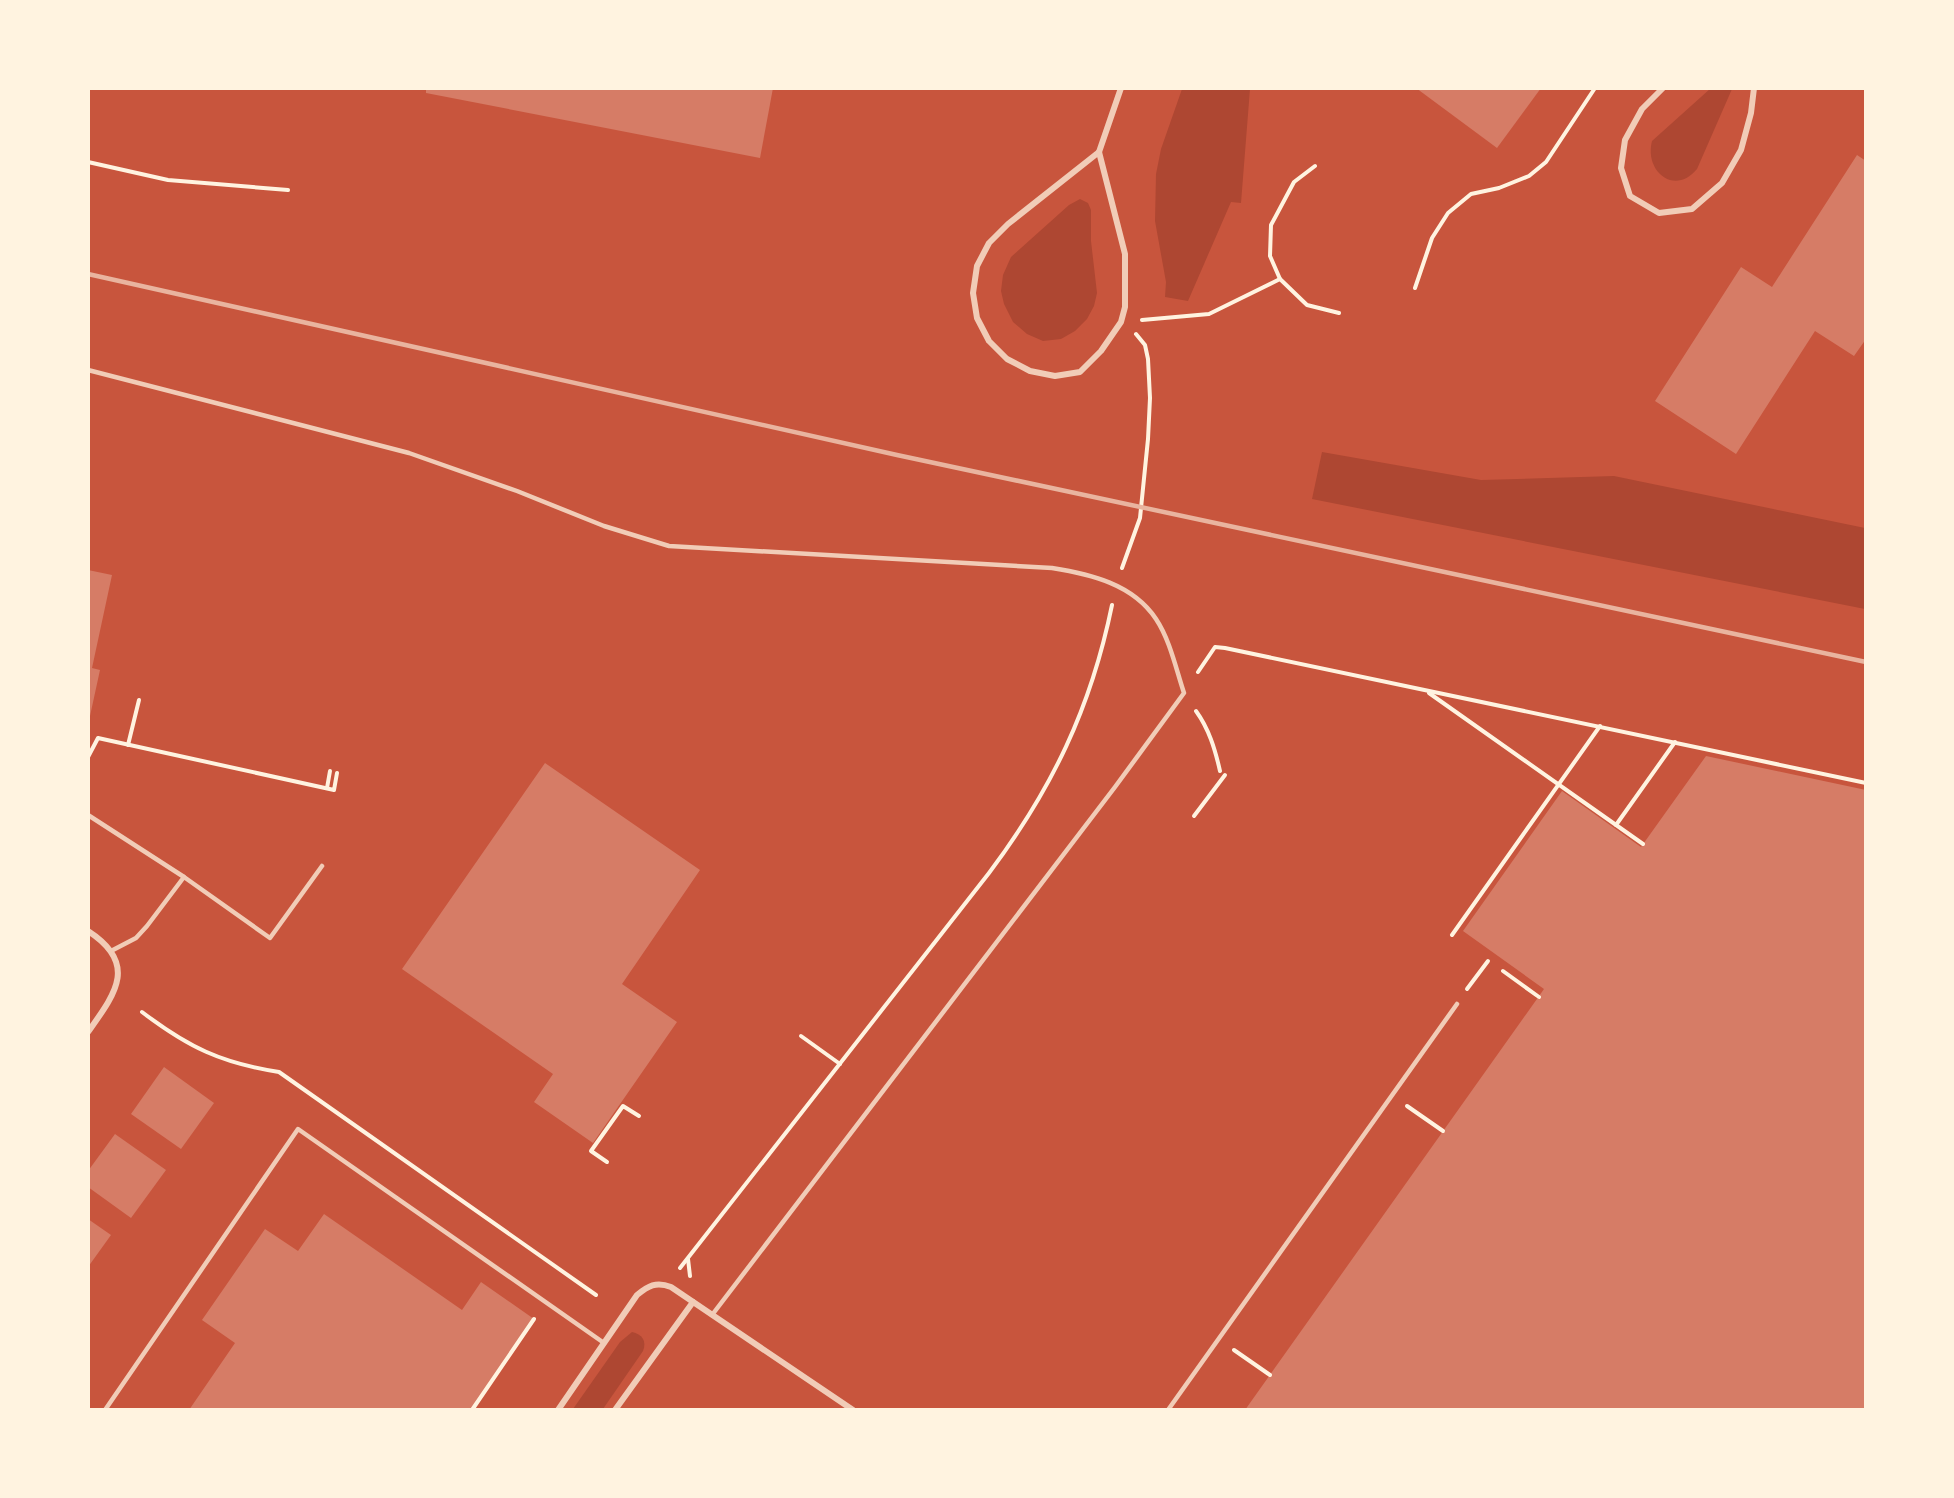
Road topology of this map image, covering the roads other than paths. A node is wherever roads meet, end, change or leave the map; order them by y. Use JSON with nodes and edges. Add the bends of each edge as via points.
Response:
{"nodes":[{"id":1,"x":1121,"y":88,"type":"edge"},
{"id":2,"x":1663,"y":88,"type":"edge"},
{"id":3,"x":1754,"y":88,"type":"edge"},
{"id":4,"x":1099,"y":152,"type":"junction"},
{"id":5,"x":88,"y":370,"type":"edge"},
{"id":6,"x":88,"y":815,"type":"edge"},
{"id":7,"x":322,"y":866,"type":"dead end"},
{"id":8,"x":184,"y":877,"type":"junction"},
{"id":9,"x":88,"y":931,"type":"edge"},
{"id":10,"x":111,"y":951,"type":"junction"},
{"id":11,"x":1457,"y":1004,"type":"road end"},
{"id":12,"x":88,"y":1032,"type":"edge"},
{"id":13,"x":693,"y":1302,"type":"junction"},
{"id":14,"x":712,"y":1315,"type":"junction"},
{"id":15,"x":604,"y":1343,"type":"junction"},
{"id":16,"x":105,"y":1410,"type":"edge"},
{"id":17,"x":558,"y":1410,"type":"edge"},
{"id":18,"x":615,"y":1410,"type":"edge"},
{"id":19,"x":853,"y":1410,"type":"edge"},
{"id":20,"x":1168,"y":1410,"type":"edge"}],
"edges":[{"from":1,"to":4,"type":"street"},
{"from":2,"to":3,"type":"street","via":[[1642,109],[1625,140],[1621,168],[1630,196],[1659,213],[1692,209],[1722,183],[1741,150]]},
{"from":4,"to":4,"type":"street","via":[[1125,254],[1125,307],[1121,322],[1080,372],[1055,376],[1030,371],[1007,359],[989,341],[977,318],[973,293],[977,266],[989,243],[1008,224]]},
{"from":5,"to":14,"type":"lane","via":[[409,453],[604,526],[669,546],[1052,568],[1102,578],[1144,604],[1157,620],[1184,693]]},
{"from":6,"to":8,"type":"lane"},
{"from":7,"to":8,"type":"lane","via":[[270,938]]},
{"from":8,"to":10,"type":"lane","via":[[136,938]]},
{"from":9,"to":10,"type":"street"},
{"from":10,"to":12,"type":"street","via":[[118,976],[115,994]]},
{"from":11,"to":20,"type":"lane"},
{"from":13,"to":14,"type":"street"},
{"from":13,"to":15,"type":"street","via":[[666,1285],[648,1286]]},
{"from":13,"to":18,"type":"street"},
{"from":14,"to":19,"type":"street"},
{"from":15,"to":16,"type":"lane","via":[[298,1129]]},
{"from":15,"to":17,"type":"street"}]}
